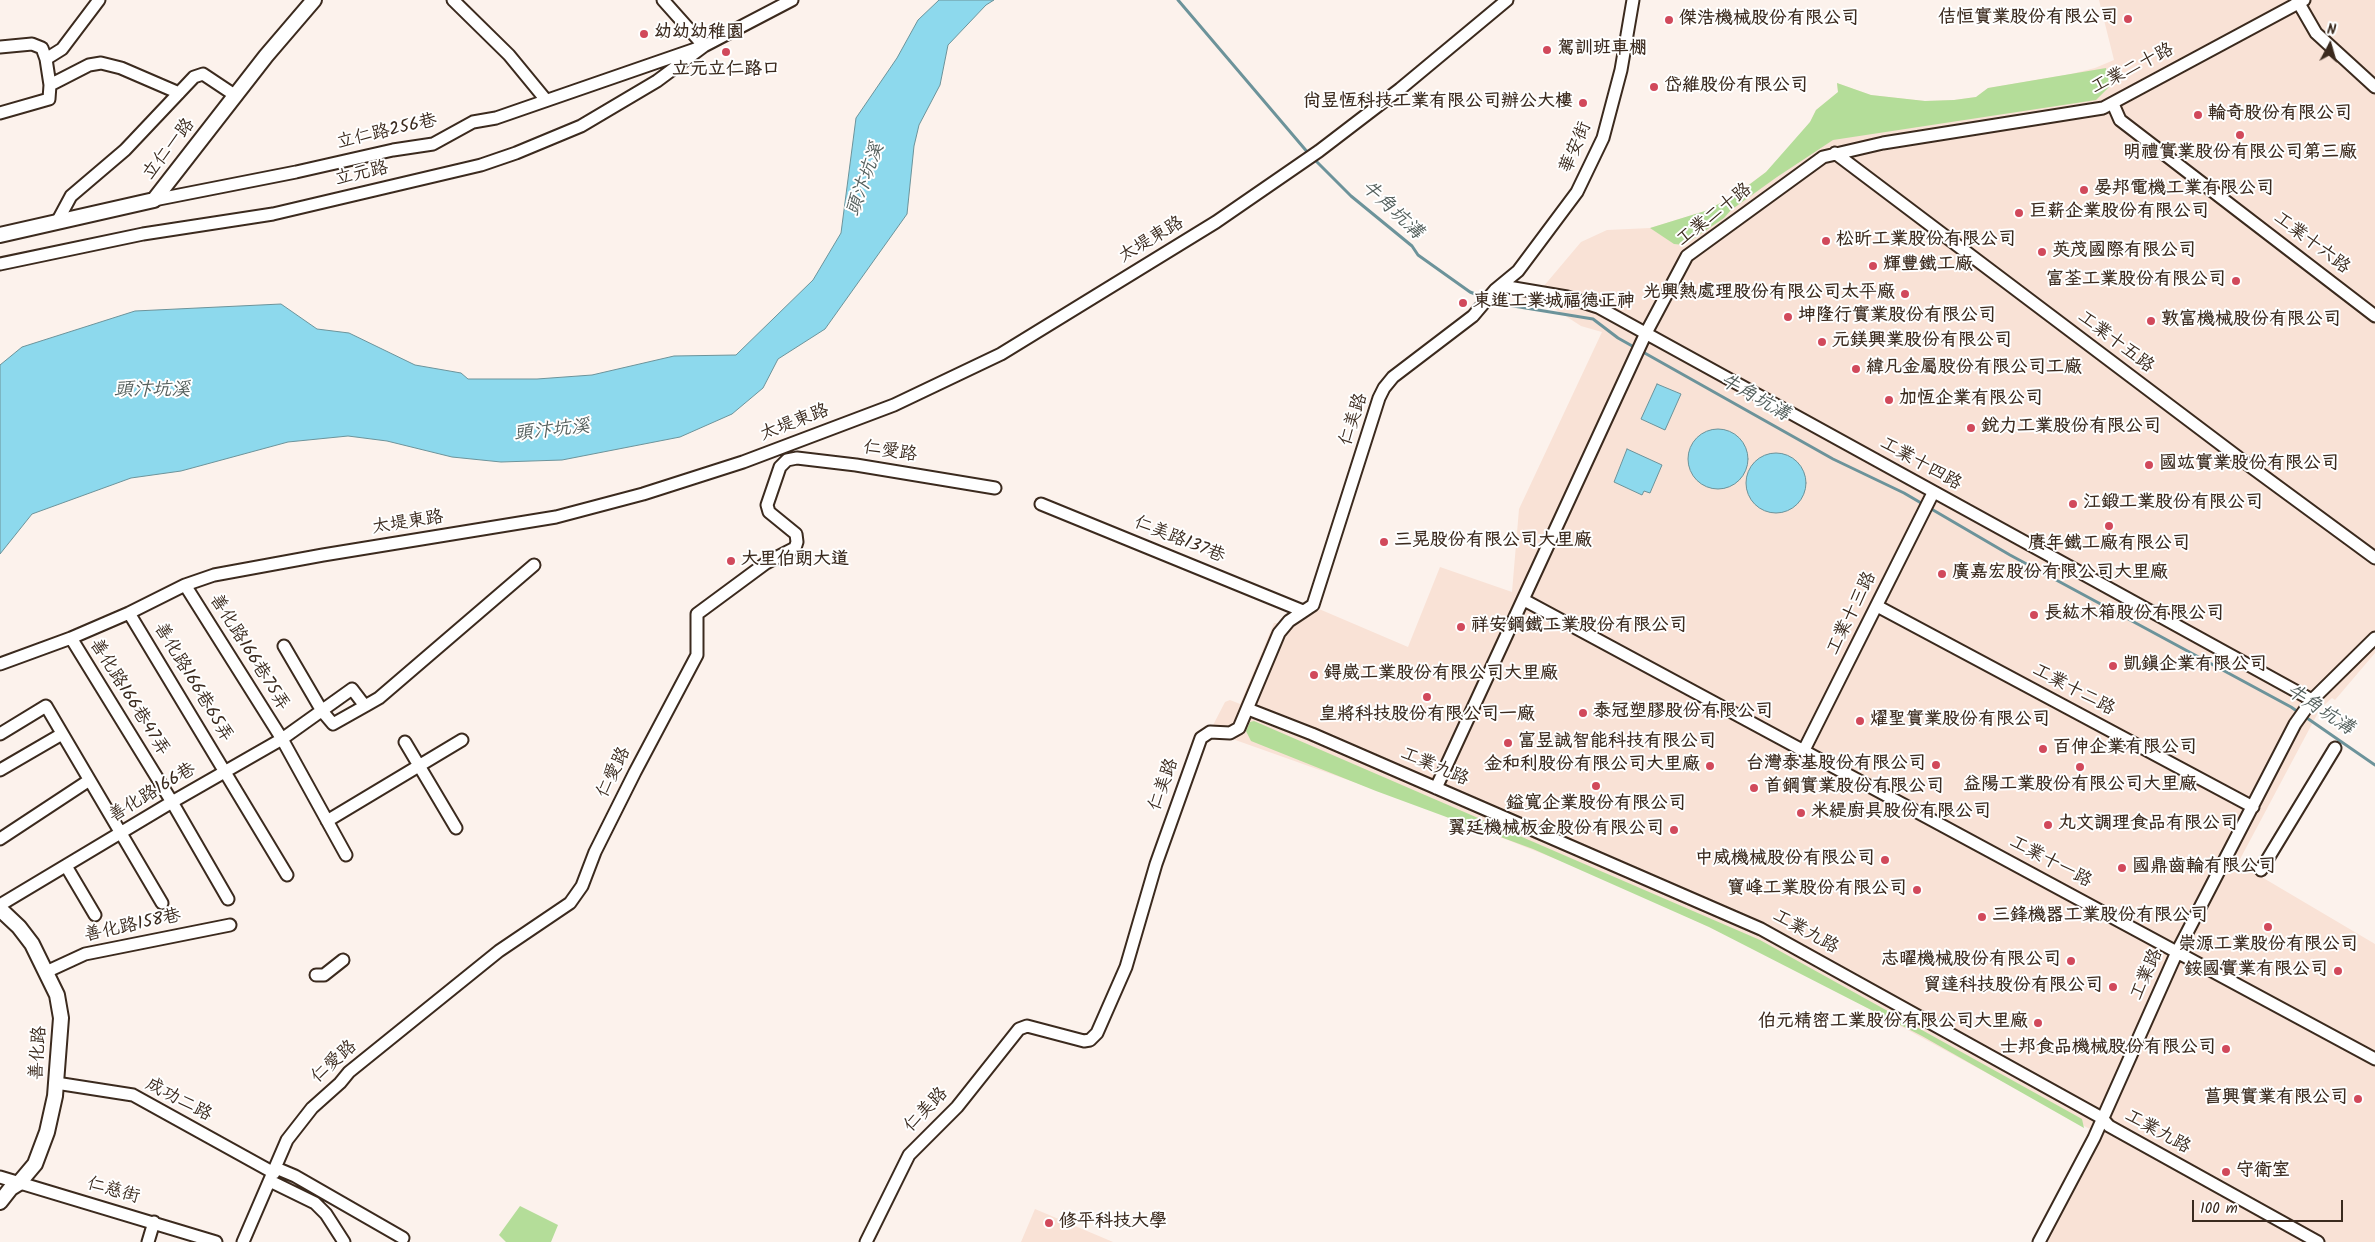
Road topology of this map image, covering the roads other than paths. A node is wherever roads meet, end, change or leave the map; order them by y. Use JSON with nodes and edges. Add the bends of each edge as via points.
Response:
{"nodes":[{"id":1,"x":99,"y":0,"type":"edge"},
{"id":2,"x":314,"y":0,"type":"edge"},
{"id":3,"x":453,"y":0,"type":"edge"},
{"id":4,"x":663,"y":0,"type":"edge"},
{"id":5,"x":792,"y":0,"type":"edge"},
{"id":6,"x":1507,"y":0,"type":"edge"},
{"id":7,"x":1633,"y":0,"type":"edge"},
{"id":8,"x":2300,"y":1,"type":"edge"},
{"id":9,"x":704,"y":46,"type":"junction"},
{"id":10,"x":0,"y":47,"type":"edge"},
{"id":11,"x":46,"y":59,"type":"junction"},
{"id":12,"x":50,"y":85,"type":"junction"},
{"id":13,"x":2375,"y":87,"type":"edge"},
{"id":14,"x":179,"y":93,"type":"junction"},
{"id":15,"x":236,"y":96,"type":"junction"},
{"id":16,"x":546,"y":100,"type":"junction"},
{"id":17,"x":2113,"y":104,"type":"junction"},
{"id":18,"x":0,"y":113,"type":"edge"},
{"id":19,"x":1835,"y":153,"type":"junction"},
{"id":20,"x":154,"y":200,"type":"junction"},
{"id":21,"x":57,"y":222,"type":"junction"},
{"id":22,"x":0,"y":235,"type":"edge"},
{"id":23,"x":0,"y":264,"type":"edge"},
{"id":24,"x":1499,"y":288,"type":"junction"},
{"id":25,"x":1483,"y":303,"type":"joint"},
{"id":26,"x":2375,"y":316,"type":"edge"},
{"id":27,"x":1645,"y":336,"type":"junction"},
{"id":28,"x":995,"y":488,"type":"dead end"},
{"id":29,"x":1932,"y":495,"type":"junction"},
{"id":30,"x":1041,"y":504,"type":"dead end"},
{"id":31,"x":2375,"y":558,"type":"edge"},
{"id":32,"x":534,"y":565,"type":"dead end"},
{"id":33,"x":185,"y":585,"type":"junction"},
{"id":34,"x":1524,"y":600,"type":"junction"},
{"id":35,"x":1877,"y":606,"type":"junction"},
{"id":36,"x":1304,"y":611,"type":"junction"},
{"id":37,"x":129,"y":613,"type":"junction"},
{"id":38,"x":71,"y":638,"type":"junction"},
{"id":39,"x":2375,"y":638,"type":"edge"},
{"id":40,"x":284,"y":646,"type":"dead end"},
{"id":41,"x":0,"y":664,"type":"edge"},
{"id":42,"x":2310,"y":701,"type":"junction"},
{"id":43,"x":365,"y":706,"type":"junction"},
{"id":44,"x":1248,"y":709,"type":"junction"},
{"id":45,"x":322,"y":711,"type":"junction"},
{"id":46,"x":0,"y":734,"type":"edge"},
{"id":47,"x":62,"y":734,"type":"junction"},
{"id":48,"x":282,"y":739,"type":"junction"},
{"id":49,"x":462,"y":740,"type":"dead end"},
{"id":50,"x":405,"y":742,"type":"dead end"},
{"id":51,"x":2335,"y":748,"type":"dead end"},
{"id":52,"x":1804,"y":750,"type":"junction"},
{"id":53,"x":420,"y":765,"type":"junction"},
{"id":54,"x":0,"y":770,"type":"edge"},
{"id":55,"x":225,"y":772,"type":"junction"},
{"id":56,"x":88,"y":781,"type":"junction"},
{"id":57,"x":1436,"y":788,"type":"junction"},
{"id":58,"x":172,"y":802,"type":"junction"},
{"id":59,"x":2253,"y":807,"type":"junction"},
{"id":60,"x":327,"y":821,"type":"junction"},
{"id":61,"x":456,"y":828,"type":"dead end"},
{"id":62,"x":120,"y":834,"type":"junction"},
{"id":63,"x":0,"y":839,"type":"edge"},
{"id":64,"x":346,"y":854,"type":"dead end"},
{"id":65,"x":66,"y":866,"type":"junction"},
{"id":66,"x":2261,"y":870,"type":"dead end"},
{"id":67,"x":287,"y":875,"type":"dead end"},
{"id":68,"x":228,"y":899,"type":"dead end"},
{"id":69,"x":162,"y":903,"type":"dead end"},
{"id":70,"x":0,"y":905,"type":"edge"},
{"id":71,"x":0,"y":909,"type":"edge"},
{"id":72,"x":95,"y":915,"type":"dead end"},
{"id":73,"x":230,"y":924,"type":"dead end"},
{"id":74,"x":2177,"y":952,"type":"junction"},
{"id":75,"x":343,"y":960,"type":"dead end"},
{"id":76,"x":46,"y":972,"type":"junction"},
{"id":77,"x":316,"y":975,"type":"dead end"},
{"id":78,"x":2375,"y":1059,"type":"edge"},
{"id":79,"x":56,"y":1083,"type":"junction"},
{"id":80,"x":2102,"y":1118,"type":"junction"},
{"id":81,"x":273,"y":1174,"type":"junction"},
{"id":82,"x":0,"y":1177,"type":"edge"},
{"id":83,"x":19,"y":1184,"type":"junction"},
{"id":84,"x":0,"y":1202,"type":"edge"},
{"id":85,"x":154,"y":1222,"type":"junction"},
{"id":86,"x":403,"y":1238,"type":"dead end"},
{"id":87,"x":148,"y":1242,"type":"edge"},
{"id":88,"x":216,"y":1242,"type":"edge"},
{"id":89,"x":243,"y":1242,"type":"edge"},
{"id":90,"x":344,"y":1242,"type":"edge"},
{"id":91,"x":866,"y":1242,"type":"edge"},
{"id":92,"x":2039,"y":1242,"type":"edge"},
{"id":93,"x":2318,"y":1242,"type":"edge"}],
"edges":[{"from":1,"to":11,"type":"street","via":[[62,49]]},
{"from":2,"to":15,"type":"street","name":"立仁一路"},
{"from":3,"to":16,"type":"street","via":[[509,55]]},
{"from":4,"to":9,"type":"street"},
{"from":5,"to":9,"type":"street"},
{"from":6,"to":33,"type":"street","name":"太堤東路","via":[[1400,89],[1306,161],[1216,222],[1001,354],[894,405],[743,462],[556,517],[323,554],[214,575]]},
{"from":7,"to":24,"type":"street","name":"華安街","via":[[1621,70],[1594,160],[1560,217],[1518,271]]},
{"from":8,"to":13,"type":"street","via":[[2316,33]]},
{"from":8,"to":17,"type":"street","name":"工業二十路"},
{"from":9,"to":16,"type":"street","name":"立仁路256巷"},
{"from":9,"to":23,"type":"street","name":"立元路","via":[[657,82],[581,126],[481,164],[274,214],[143,234]]},
{"from":10,"to":11,"type":"street","via":[[32,44],[42,48]]},
{"from":11,"to":12,"type":"street"},
{"from":12,"to":14,"type":"street","via":[[89,65],[101,63],[121,68]]},
{"from":12,"to":18,"type":"street","via":[[49,99]]},
{"from":14,"to":15,"type":"street","via":[[203,74]]},
{"from":14,"to":21,"type":"street","via":[[125,150],[70,196]]},
{"from":15,"to":20,"type":"street","name":"立仁一路"},
{"from":16,"to":20,"type":"street","name":"立仁路256巷","via":[[496,118],[473,122],[434,144]]},
{"from":17,"to":19,"type":"street","name":"工業二十路","via":[[2088,111]]},
{"from":17,"to":26,"type":"street","name":"工業十六路","via":[[2120,120]]},
{"from":19,"to":27,"type":"street","name":"工業二十路","via":[[1823,157],[1687,256]]},
{"from":19,"to":31,"type":"street","name":"工業十五路"},
{"from":20,"to":21,"type":"street","name":"立仁一路"},
{"from":21,"to":22,"type":"street","name":"立仁一路"},
{"from":24,"to":25,"type":"street","name":"華安街"},
{"from":24,"to":27,"type":"street","name":"工業十四路","via":[[1582,301],[1598,307]]},
{"from":25,"to":36,"type":"street","name":"仁美路","via":[[1473,316],[1384,388],[1313,605]]},
{"from":27,"to":29,"type":"street","name":"工業十四路"},
{"from":27,"to":34,"type":"street","name":"工業二十路"},
{"from":28,"to":81,"type":"street","name":"仁愛路","via":[[797,458],[780,467],[767,505],[769,512],[796,534],[795,548],[766,564],[698,614],[696,655],[595,852],[582,886],[570,903],[499,951],[349,1072],[312,1108],[287,1140]]},
{"from":29,"to":35,"type":"street","name":"工業十三路"},
{"from":29,"to":42,"type":"street","name":"工業十四路"},
{"from":30,"to":36,"type":"street","name":"仁美路137巷"},
{"from":32,"to":43,"type":"street","via":[[379,698]]},
{"from":33,"to":37,"type":"street","name":"太堤東路"},
{"from":33,"to":48,"type":"street","name":"善化路166巷75弄"},
{"from":34,"to":52,"type":"street","name":"工業十一路"},
{"from":34,"to":57,"type":"street","name":"工業二十路"},
{"from":35,"to":52,"type":"street","name":"工業十三路"},
{"from":35,"to":59,"type":"street","name":"工業十二路"},
{"from":36,"to":44,"type":"street","name":"仁美路","via":[[1279,633]]},
{"from":37,"to":38,"type":"street","name":"太堤東路"},
{"from":37,"to":55,"type":"street","name":"善化路166巷65弄"},
{"from":38,"to":41,"type":"street","name":"太堤東路"},
{"from":38,"to":58,"type":"street","name":"善化路166巷47弄"},
{"from":39,"to":42,"type":"street","name":"工業路"},
{"from":40,"to":45,"type":"street"},
{"from":42,"to":59,"type":"street","name":"工業路"},
{"from":43,"to":45,"type":"street","via":[[333,724]]},
{"from":43,"to":45,"type":"street","name":"善化路166巷","via":[[352,689]]},
{"from":44,"to":57,"type":"street","name":"工業九路"},
{"from":44,"to":91,"type":"street","name":"仁美路","via":[[1236,731],[1210,732],[1201,738],[1156,864],[1126,967],[1094,1037],[1084,1041],[1027,1026],[1019,1029],[957,1107],[910,1155]]},
{"from":45,"to":48,"type":"street","name":"善化路166巷"},
{"from":46,"to":47,"type":"street","via":[[46,706]]},
{"from":47,"to":54,"type":"street"},
{"from":47,"to":56,"type":"street"},
{"from":48,"to":55,"type":"street","name":"善化路166巷"},
{"from":48,"to":60,"type":"street","name":"善化路166巷75弄"},
{"from":49,"to":53,"type":"street"},
{"from":50,"to":53,"type":"street"},
{"from":51,"to":66,"type":"street"},
{"from":52,"to":74,"type":"street","name":"工業十一路"},
{"from":53,"to":60,"type":"street"},
{"from":53,"to":61,"type":"street"},
{"from":55,"to":58,"type":"street","name":"善化路166巷"},
{"from":55,"to":67,"type":"street","name":"善化路166巷65弄"},
{"from":56,"to":62,"type":"street"},
{"from":56,"to":63,"type":"street"},
{"from":57,"to":80,"type":"street","name":"工業九路","via":[[1761,929]]},
{"from":58,"to":62,"type":"street","name":"善化路166巷"},
{"from":58,"to":68,"type":"street","name":"善化路166巷47弄"},
{"from":59,"to":74,"type":"street","name":"工業路"},
{"from":60,"to":64,"type":"street","name":"善化路166巷75弄"},
{"from":62,"to":65,"type":"street","name":"善化路166巷"},
{"from":62,"to":69,"type":"street"},
{"from":65,"to":70,"type":"street","name":"善化路166巷"},
{"from":65,"to":72,"type":"street"},
{"from":71,"to":76,"type":"street","name":"善化路","via":[[32,944]]},
{"from":73,"to":76,"type":"street","name":"善化路158巷","via":[[85,954]]},
{"from":74,"to":78,"type":"street","name":"工業十一路"},
{"from":74,"to":80,"type":"street","name":"工業路"},
{"from":75,"to":77,"type":"street","via":[[324,975]]},
{"from":76,"to":79,"type":"street","name":"善化路","via":[[61,1008]]},
{"from":79,"to":81,"type":"street","name":"成功二路","via":[[133,1095]]},
{"from":79,"to":83,"type":"street","name":"善化路","via":[[51,1118],[42,1146],[35,1164]]},
{"from":80,"to":92,"type":"street","name":"工業路"},
{"from":80,"to":93,"type":"street","name":"工業九路","via":[[2109,1126]]},
{"from":81,"to":86,"type":"street","name":"成功二路","via":[[295,1176]]},
{"from":81,"to":89,"type":"street","name":"仁愛路"},
{"from":81,"to":90,"type":"street","name":"成功二路","via":[[315,1203]]},
{"from":82,"to":83,"type":"street","name":"仁慈街"},
{"from":83,"to":84,"type":"street","name":"善化路","via":[[11,1188]]},
{"from":83,"to":85,"type":"street","name":"仁慈街"},
{"from":85,"to":87,"type":"street"},
{"from":85,"to":88,"type":"street","name":"仁慈街"}]}
